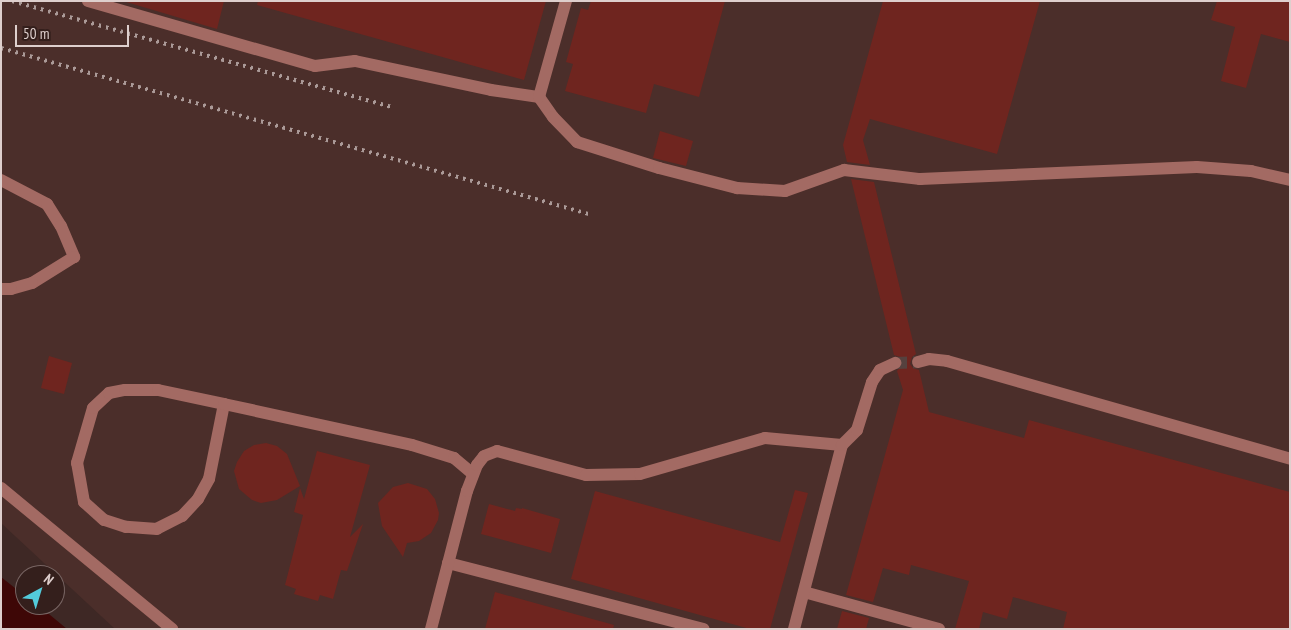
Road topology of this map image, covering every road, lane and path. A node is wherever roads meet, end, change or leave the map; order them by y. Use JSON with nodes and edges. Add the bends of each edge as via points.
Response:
{"nodes":[{"id":1,"x":88,"y":1,"type":"edge"},
{"id":2,"x":566,"y":1,"type":"edge"},
{"id":3,"x":539,"y":97,"type":"junction"},
{"id":4,"x":1,"y":180,"type":"edge"},
{"id":5,"x":1290,"y":180,"type":"edge"},
{"id":6,"x":1,"y":289,"type":"edge"},
{"id":7,"x":918,"y":362,"type":"tunnel mouth"},
{"id":8,"x":895,"y":363,"type":"tunnel mouth"},
{"id":9,"x":224,"y":404,"type":"junction"},
{"id":10,"x":842,"y":445,"type":"junction"},
{"id":11,"x":1290,"y":459,"type":"edge"},
{"id":12,"x":474,"y":474,"type":"junction"},
{"id":13,"x":1,"y":488,"type":"edge"},
{"id":14,"x":448,"y":563,"type":"junction"},
{"id":15,"x":804,"y":592,"type":"junction"},
{"id":16,"x":172,"y":629,"type":"edge"},
{"id":17,"x":431,"y":629,"type":"edge"},
{"id":18,"x":704,"y":629,"type":"edge"},
{"id":19,"x":794,"y":629,"type":"edge"},
{"id":20,"x":939,"y":629,"type":"edge"}],
"edges":[{"from":1,"to":3,"type":"lane","via":[[315,66],[355,61]]},
{"from":2,"to":3,"type":"lane"},
{"from":3,"to":5,"type":"lane","via":[[577,142],[658,168],[737,188],[785,191],[844,170],[920,179],[1197,167],[1251,172]]},
{"from":4,"to":6,"type":"lane","via":[[47,204],[74,257],[32,283]]},
{"from":7,"to":11,"type":"lane","via":[[929,359],[947,361]]},
{"from":8,"to":10,"type":"lane","via":[[880,370],[872,382],[857,430]]},
{"from":9,"to":9,"type":"lane","via":[[158,390],[109,393],[93,408],[77,463],[84,502],[104,520],[126,527],[157,529],[182,516],[198,499],[209,479]]},
{"from":9,"to":12,"type":"lane","via":[[412,445],[454,458]]},
{"from":10,"to":12,"type":"lane","via":[[765,438],[640,474],[586,476],[497,451],[484,456]]},
{"from":10,"to":15,"type":"lane"},
{"from":12,"to":14,"type":"lane"},
{"from":13,"to":16,"type":"lane"},
{"from":14,"to":17,"type":"lane"},
{"from":14,"to":18,"type":"lane"},
{"from":15,"to":19,"type":"lane"},
{"from":15,"to":20,"type":"lane"}]}
